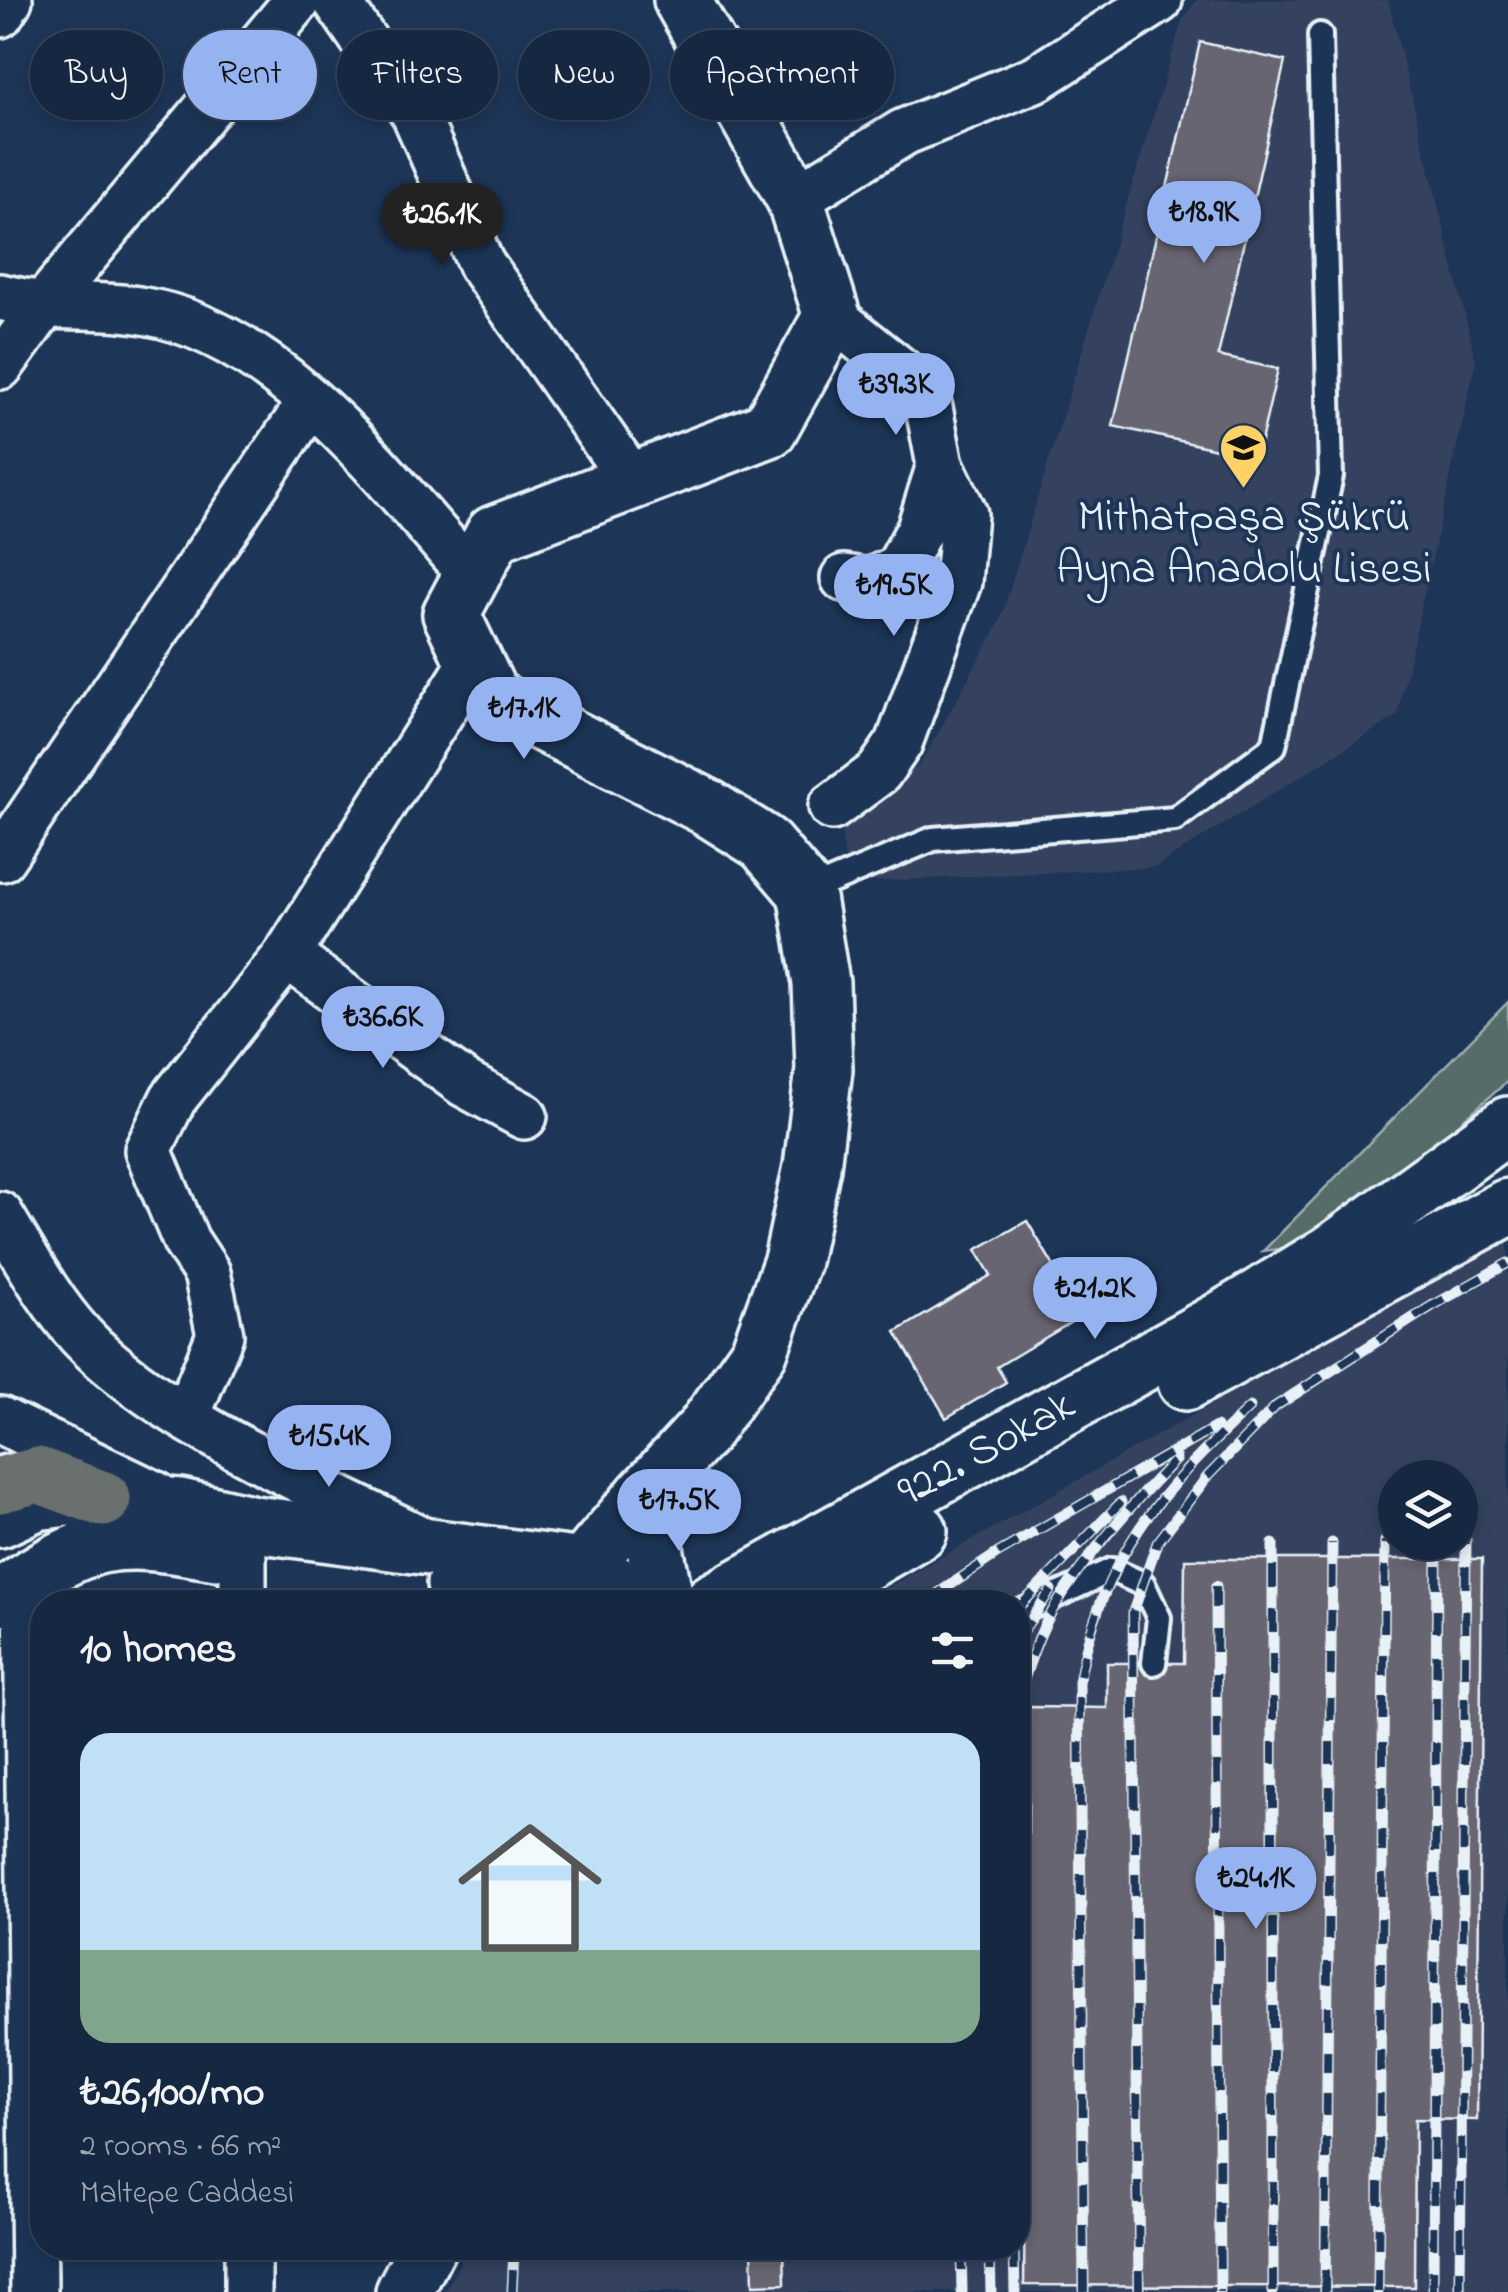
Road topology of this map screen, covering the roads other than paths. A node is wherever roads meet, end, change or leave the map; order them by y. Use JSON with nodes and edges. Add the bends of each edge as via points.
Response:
{"nodes":[{"id":1,"x":9,"y":0,"type":"edge"},
{"id":2,"x":298,"y":0,"type":"edge"},
{"id":3,"x":336,"y":0,"type":"edge"},
{"id":4,"x":682,"y":0,"type":"edge"},
{"id":5,"x":1159,"y":0,"type":"edge"},
{"id":6,"x":0,"y":14,"type":"edge"},
{"id":7,"x":1320,"y":35,"type":"dead end"},
{"id":8,"x":795,"y":199,"type":"junction"},
{"id":9,"x":21,"y":302,"type":"edge"},
{"id":10,"x":832,"y":316,"type":"junction"},
{"id":11,"x":0,"y":366,"type":"edge"},
{"id":12,"x":310,"y":404,"type":"junction"},
{"id":13,"x":940,"y":465,"type":"junction"},
{"id":14,"x":632,"y":480,"type":"junction"},
{"id":15,"x":472,"y":576,"type":"junction"},
{"id":16,"x":844,"y":578,"type":"dead end"},
{"id":17,"x":474,"y":660,"type":"junction"},
{"id":18,"x":832,"y":807,"type":"dead end"},
{"id":19,"x":2,"y":858,"type":"edge"},
{"id":20,"x":806,"y":892,"type":"junction"},
{"id":21,"x":287,"y":955,"type":"junction"},
{"id":22,"x":524,"y":1116,"type":"dead end"},
{"id":23,"x":1508,"y":1125,"type":"edge"},
{"id":24,"x":1508,"y":1207,"type":"edge"},
{"id":25,"x":0,"y":1215,"type":"edge"},
{"id":26,"x":188,"y":1416,"type":"junction"},
{"id":27,"x":0,"y":1420,"type":"edge"},
{"id":28,"x":0,"y":1485,"type":"edge"},
{"id":29,"x":644,"y":1495,"type":"junction"},
{"id":30,"x":103,"y":1499,"type":"junction"},
{"id":31,"x":180,"y":1507,"type":"junction"},
{"id":32,"x":0,"y":1519,"type":"edge"},
{"id":33,"x":436,"y":1546,"type":"junction"},
{"id":34,"x":243,"y":1580,"type":"edge"},
{"id":35,"x":568,"y":1585,"type":"edge"},
{"id":36,"x":14,"y":1589,"type":"edge"},
{"id":37,"x":600,"y":1590,"type":"edge"},
{"id":38,"x":673,"y":1590,"type":"edge"},
{"id":39,"x":700,"y":1590,"type":"edge"},
{"id":40,"x":818,"y":1590,"type":"edge"},
{"id":41,"x":1030,"y":1608,"type":"edge"},
{"id":42,"x":1154,"y":1663,"type":"dead end"},
{"id":43,"x":30,"y":2151,"type":"edge"},
{"id":44,"x":33,"y":2260,"type":"edge"},
{"id":45,"x":248,"y":2260,"type":"edge"},
{"id":46,"x":421,"y":2260,"type":"edge"},
{"id":47,"x":34,"y":2292,"type":"edge"},
{"id":48,"x":248,"y":2292,"type":"edge"},
{"id":49,"x":404,"y":2292,"type":"edge"}],
"edges":[{"from":1,"to":6,"type":"street"},
{"from":2,"to":9,"type":"street"},
{"from":3,"to":14,"type":"street","via":[[415,114],[481,264]]},
{"from":4,"to":8,"type":"main road"},
{"from":5,"to":8,"type":"street","via":[[1037,78],[904,132]]},
{"from":7,"to":20,"type":"lane","via":[[1332,476],[1274,746],[1175,818],[934,839]]},
{"from":8,"to":10,"type":"main road"},
{"from":9,"to":11,"type":"street"},
{"from":9,"to":12,"type":"street","via":[[145,311],[207,332],[274,369]]},
{"from":10,"to":13,"type":"street","via":[[902,372],[929,408]]},
{"from":10,"to":14,"type":"main road","via":[[769,429]]},
{"from":12,"to":15,"type":"street"},
{"from":12,"to":19,"type":"street"},
{"from":13,"to":16,"type":"street","via":[[920,529],[898,569],[868,582]]},
{"from":13,"to":18,"type":"street","via":[[964,514],[958,582],[898,743],[879,772]]},
{"from":14,"to":15,"type":"main road","via":[[494,534]]},
{"from":15,"to":17,"type":"main road","via":[[451,614]]},
{"from":17,"to":20,"type":"main road","via":[[492,698],[721,816],[764,843]]},
{"from":17,"to":21,"type":"street"},
{"from":20,"to":29,"type":"main road","via":[[821,983],[824,1069],[792,1260],[759,1352],[704,1430]]},
{"from":21,"to":22,"type":"street","via":[[464,1084]]},
{"from":21,"to":26,"type":"street","via":[[173,1099],[148,1150],[186,1241],[207,1272],[220,1335]]},
{"from":23,"to":39,"type":"main road","name":"922. Sokak","via":[[1332,1253],[1221,1320]]},
{"from":24,"to":40,"type":"main road","name":"922. Sokak"},
{"from":25,"to":26,"type":"street","via":[[82,1337]]},
{"from":26,"to":33,"type":"street","via":[[282,1471]]},
{"from":27,"to":31,"type":"street"},
{"from":28,"to":30,"type":"main road","via":[[38,1475]]},
{"from":29,"to":35,"type":"main road"},
{"from":29,"to":38,"type":"main road"},
{"from":30,"to":31,"type":"main road"},
{"from":30,"to":32,"type":"main road","via":[[36,1502]]},
{"from":31,"to":33,"type":"main road","via":[[254,1524]]},
{"from":33,"to":35,"type":"main road"},
{"from":34,"to":35,"type":"main road"},
{"from":34,"to":36,"type":"main road","via":[[161,1542],[104,1541],[54,1560]]},
{"from":35,"to":37,"type":"main road"},
{"from":36,"to":43,"type":"street"},
{"from":41,"to":42,"type":"lane","via":[[1112,1570],[1144,1584],[1159,1618]]},
{"from":44,"to":47,"type":"street"},
{"from":45,"to":48,"type":"street"},
{"from":46,"to":49,"type":"main road"}]}
